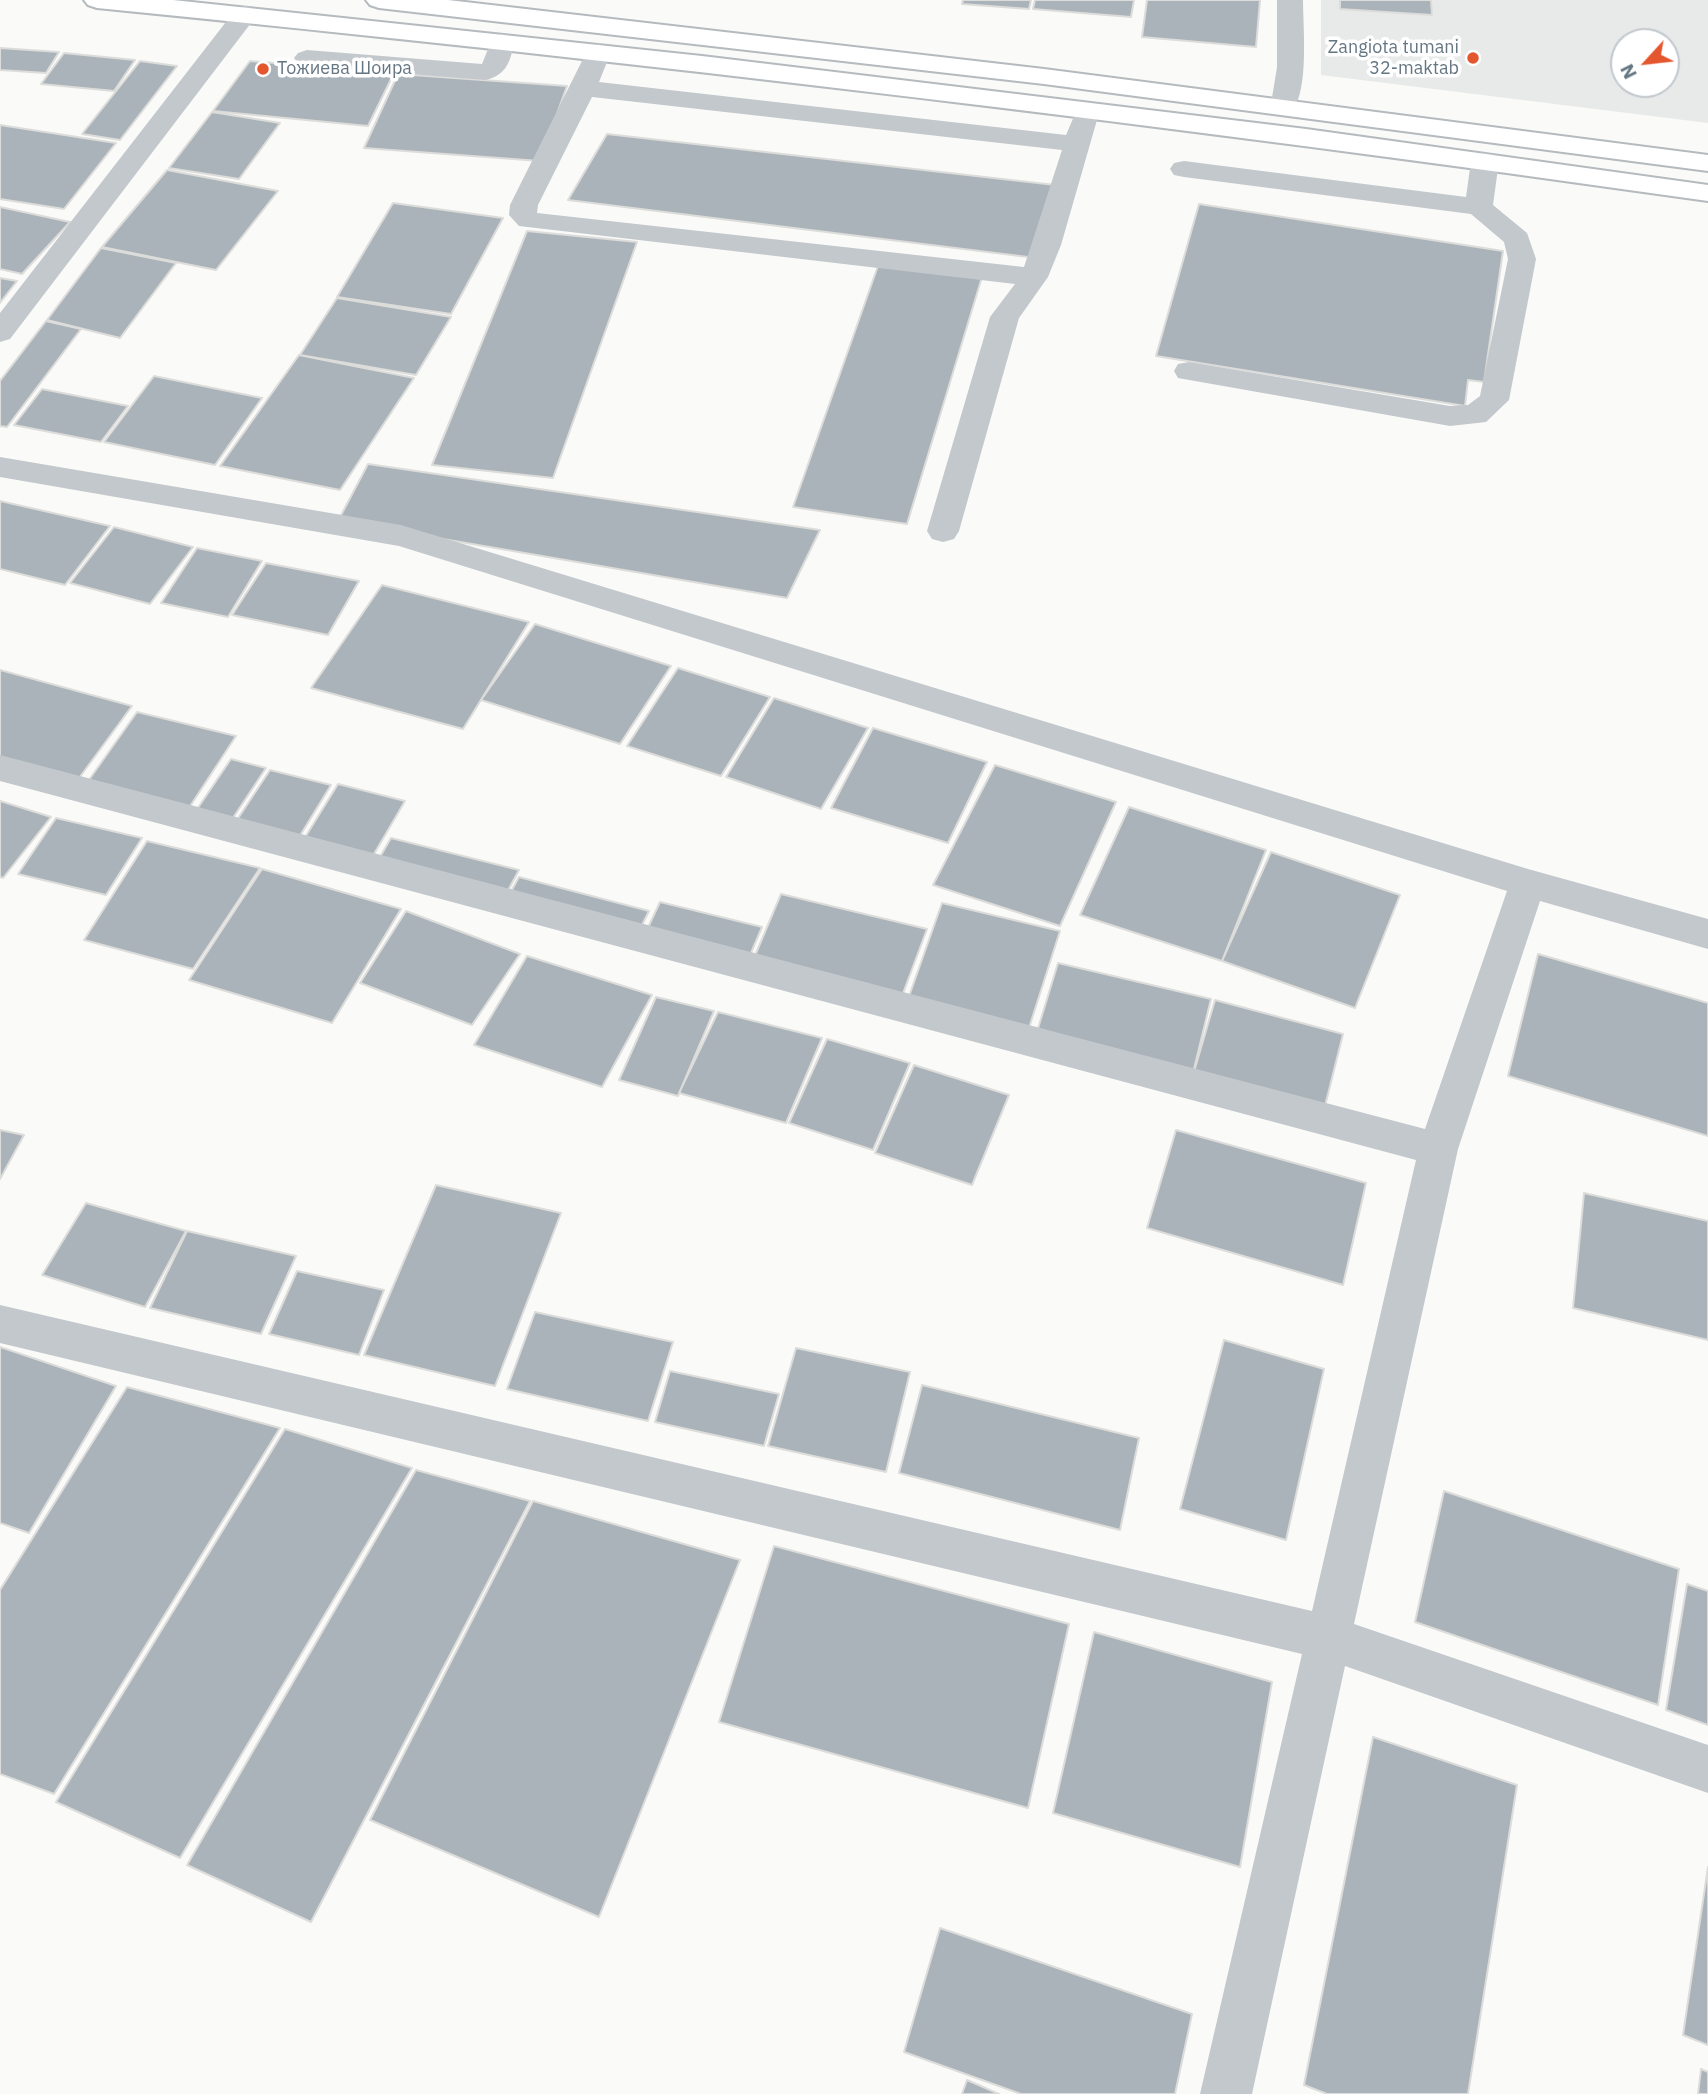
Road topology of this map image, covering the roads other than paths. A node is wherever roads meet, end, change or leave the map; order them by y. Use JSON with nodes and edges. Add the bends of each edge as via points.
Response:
{"nodes":[{"id":1,"x":97,"y":0,"type":"edge"},
{"id":2,"x":379,"y":0,"type":"edge"},
{"id":3,"x":1290,"y":0,"type":"edge"},
{"id":4,"x":245,"y":14,"type":"junction"},
{"id":5,"x":502,"y":42,"type":"junction"},
{"id":6,"x":598,"y":52,"type":"junction"},
{"id":7,"x":307,"y":58,"type":"dead end"},
{"id":8,"x":583,"y":88,"type":"junction"},
{"id":9,"x":1284,"y":104,"type":"junction"},
{"id":10,"x":1088,"y":108,"type":"junction"},
{"id":11,"x":1077,"y":144,"type":"junction"},
{"id":12,"x":1485,"y":161,"type":"junction"},
{"id":13,"x":1708,"y":163,"type":"edge"},
{"id":14,"x":1184,"y":169,"type":"dead end"},
{"id":15,"x":1708,"y":193,"type":"edge"},
{"id":16,"x":1479,"y":207,"type":"junction"},
{"id":17,"x":1034,"y":277,"type":"junction"},
{"id":18,"x":0,"y":333,"type":"edge"},
{"id":19,"x":1189,"y":371,"type":"dead end"},
{"id":20,"x":0,"y":467,"type":"edge"},
{"id":21,"x":943,"y":531,"type":"dead end"},
{"id":22,"x":0,"y":768,"type":"edge"},
{"id":23,"x":1528,"y":883,"type":"junction"},
{"id":24,"x":1708,"y":934,"type":"edge"},
{"id":25,"x":1438,"y":1149,"type":"junction"},
{"id":26,"x":0,"y":1324,"type":"edge"},
{"id":27,"x":1327,"y":1637,"type":"junction"},
{"id":28,"x":1708,"y":1769,"type":"edge"},
{"id":29,"x":1226,"y":2094,"type":"edge"}],
"edges":[{"from":1,"to":4,"type":"main road"},
{"from":2,"to":9,"type":"main road"},
{"from":3,"to":9,"type":"street","via":[[1290,67]]},
{"from":4,"to":5,"type":"main road"},
{"from":4,"to":18,"type":"street"},
{"from":5,"to":6,"type":"main road"},
{"from":5,"to":7,"type":"street","via":[[494,68],[486,72]]},
{"from":6,"to":8,"type":"street"},
{"from":6,"to":10,"type":"main road"},
{"from":8,"to":11,"type":"street"},
{"from":8,"to":17,"type":"street","via":[[524,205],[523,215],[529,220]]},
{"from":9,"to":13,"type":"main road"},
{"from":10,"to":11,"type":"street"},
{"from":10,"to":12,"type":"main road"},
{"from":11,"to":17,"type":"street"},
{"from":12,"to":15,"type":"main road"},
{"from":12,"to":16,"type":"street"},
{"from":14,"to":16,"type":"street"},
{"from":16,"to":19,"type":"street","via":[[1517,239],[1522,259],[1494,401],[1475,415],[1450,416]]},
{"from":17,"to":21,"type":"street","via":[[1004,317]]},
{"from":20,"to":23,"type":"street","via":[[401,536]]},
{"from":22,"to":25,"type":"street"},
{"from":23,"to":24,"type":"street"},
{"from":23,"to":25,"type":"street"},
{"from":25,"to":27,"type":"street"},
{"from":26,"to":27,"type":"street"},
{"from":27,"to":28,"type":"street"},
{"from":27,"to":29,"type":"street"}]}
